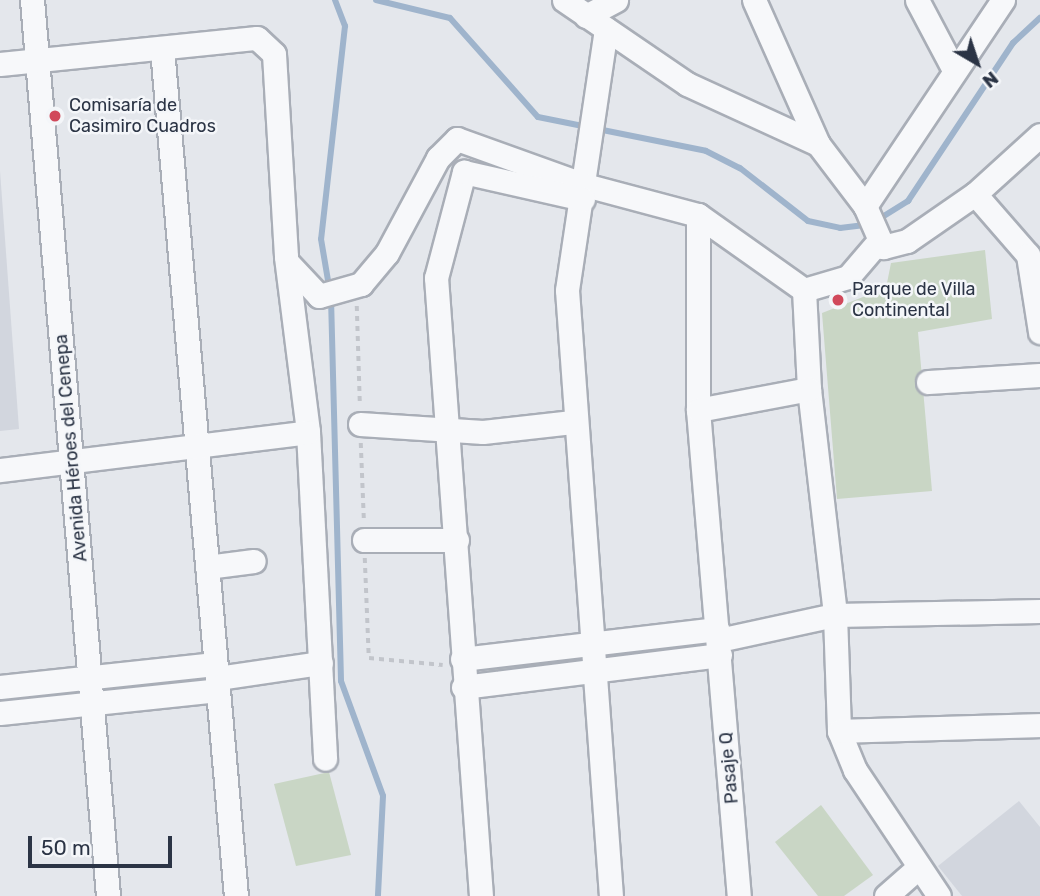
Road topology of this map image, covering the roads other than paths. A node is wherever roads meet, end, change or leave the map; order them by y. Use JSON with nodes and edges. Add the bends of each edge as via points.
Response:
{"nodes":[{"id":1,"x":32,"y":0,"type":"edge"},
{"id":2,"x":564,"y":0,"type":"edge"},
{"id":3,"x":616,"y":0,"type":"edge"},
{"id":4,"x":754,"y":0,"type":"edge"},
{"id":5,"x":917,"y":0,"type":"edge"},
{"id":6,"x":1003,"y":0,"type":"edge"},
{"id":7,"x":586,"y":16,"type":"junction"},
{"id":8,"x":604,"y":37,"type":"junction"},
{"id":9,"x":162,"y":49,"type":"junction"},
{"id":10,"x":38,"y":61,"type":"junction"},
{"id":11,"x":0,"y":64,"type":"edge"},
{"id":12,"x":954,"y":70,"type":"junction"},
{"id":13,"x":1040,"y":135,"type":"edge"},
{"id":14,"x":818,"y":144,"type":"junction"},
{"id":15,"x":585,"y":186,"type":"junction"},
{"id":16,"x":975,"y":194,"type":"junction"},
{"id":17,"x":865,"y":206,"type":"junction"},
{"id":18,"x":698,"y":215,"type":"junction"},
{"id":19,"x":877,"y":240,"type":"junction"},
{"id":20,"x":286,"y":257,"type":"junction"},
{"id":21,"x":804,"y":290,"type":"junction"},
{"id":22,"x":1040,"y":332,"type":"edge"},
{"id":23,"x":1040,"y":374,"type":"edge"},
{"id":24,"x":928,"y":382,"type":"dead end"},
{"id":25,"x":809,"y":389,"type":"junction"},
{"id":26,"x":698,"y":410,"type":"junction"},
{"id":27,"x":572,"y":422,"type":"junction"},
{"id":28,"x":360,"y":424,"type":"road end"},
{"id":29,"x":443,"y":430,"type":"junction"},
{"id":30,"x":308,"y":432,"type":"junction"},
{"id":31,"x":197,"y":451,"type":"junction"},
{"id":32,"x":71,"y":461,"type":"junction"},
{"id":33,"x":0,"y":470,"type":"edge"},
{"id":34,"x":364,"y":540,"type":"road end"},
{"id":35,"x":457,"y":540,"type":"junction"},
{"id":36,"x":254,"y":561,"type":"dead end"},
{"id":37,"x":207,"y":566,"type":"junction"},
{"id":38,"x":1040,"y":611,"type":"edge"},
{"id":39,"x":835,"y":615,"type":"junction"},
{"id":40,"x":719,"y":641,"type":"junction"},
{"id":41,"x":590,"y":643,"type":"junction"},
{"id":42,"x":321,"y":663,"type":"junction"},
{"id":43,"x":462,"y":671,"type":"junction"},
{"id":44,"x":593,"y":671,"type":"junction"},
{"id":45,"x":91,"y":676,"type":"junction"},
{"id":46,"x":217,"y":677,"type":"junction"},
{"id":47,"x":0,"y":687,"type":"edge"},
{"id":48,"x":93,"y":704,"type":"junction"},
{"id":49,"x":0,"y":713,"type":"edge"},
{"id":50,"x":1040,"y":724,"type":"edge"},
{"id":51,"x":839,"y":731,"type":"junction"},
{"id":52,"x":325,"y":759,"type":"dead end"},
{"id":53,"x":919,"y":867,"type":"junction"},
{"id":54,"x":108,"y":896,"type":"edge"},
{"id":55,"x":236,"y":896,"type":"edge"},
{"id":56,"x":481,"y":896,"type":"edge"},
{"id":57,"x":611,"y":896,"type":"edge"},
{"id":58,"x":739,"y":896,"type":"edge"},
{"id":59,"x":886,"y":896,"type":"edge"},
{"id":60,"x":939,"y":896,"type":"edge"}],
"edges":[{"from":1,"to":10,"type":"street","name":"Avenida Héroes del Cenepa"},
{"from":2,"to":7,"type":"street"},
{"from":3,"to":7,"type":"street"},
{"from":4,"to":14,"type":"street"},
{"from":5,"to":12,"type":"street"},
{"from":6,"to":12,"type":"street"},
{"from":7,"to":8,"type":"street"},
{"from":8,"to":14,"type":"street","via":[[687,84]]},
{"from":8,"to":15,"type":"street"},
{"from":9,"to":10,"type":"street"},
{"from":9,"to":20,"type":"street","via":[[257,38],[274,54]]},
{"from":9,"to":31,"type":"street"},
{"from":10,"to":11,"type":"street"},
{"from":10,"to":32,"type":"street","name":"Avenida Héroes del Cenepa"},
{"from":12,"to":17,"type":"street"},
{"from":13,"to":16,"type":"street"},
{"from":14,"to":17,"type":"street"},
{"from":15,"to":18,"type":"street"},
{"from":15,"to":20,"type":"street","via":[[457,139],[438,158],[387,253],[356,286],[319,296],[298,280]]},
{"from":15,"to":27,"type":"street","via":[[566,290]]},
{"from":15,"to":29,"type":"street","via":[[470,173],[459,179],[436,278]]},
{"from":16,"to":19,"type":"street","via":[[906,241]]},
{"from":16,"to":22,"type":"street","via":[[1028,255]]},
{"from":17,"to":19,"type":"street"},
{"from":18,"to":21,"type":"street"},
{"from":18,"to":26,"type":"street","name":"Pasaje Q"},
{"from":19,"to":21,"type":"street","via":[[848,277]]},
{"from":20,"to":30,"type":"street"},
{"from":21,"to":25,"type":"street"},
{"from":23,"to":24,"type":"street"},
{"from":25,"to":26,"type":"street"},
{"from":25,"to":39,"type":"street"},
{"from":26,"to":40,"type":"street","name":"Pasaje Q"},
{"from":27,"to":29,"type":"street"},
{"from":27,"to":41,"type":"street"},
{"from":28,"to":29,"type":"street"},
{"from":29,"to":35,"type":"street"},
{"from":30,"to":31,"type":"street"},
{"from":30,"to":42,"type":"street"},
{"from":31,"to":32,"type":"street"},
{"from":31,"to":37,"type":"street"},
{"from":32,"to":33,"type":"street"},
{"from":32,"to":45,"type":"street","name":"Avenida Héroes del Cenepa"},
{"from":34,"to":35,"type":"street"},
{"from":35,"to":43,"type":"street"},
{"from":36,"to":37,"type":"street"},
{"from":37,"to":46,"type":"street"},
{"from":38,"to":39,"type":"street"},
{"from":39,"to":40,"type":"street"},
{"from":39,"to":51,"type":"street"},
{"from":40,"to":41,"type":"street"},
{"from":40,"to":44,"type":"street"},
{"from":40,"to":58,"type":"street","name":"Pasaje Q"},
{"from":41,"to":43,"type":"street"},
{"from":41,"to":44,"type":"street"},
{"from":42,"to":46,"type":"street"},
{"from":42,"to":52,"type":"street"},
{"from":43,"to":44,"type":"street"},
{"from":43,"to":56,"type":"street"},
{"from":44,"to":57,"type":"street"},
{"from":45,"to":46,"type":"street"},
{"from":45,"to":47,"type":"street"},
{"from":45,"to":48,"type":"street","name":"Avenida Héroes del Cenepa"},
{"from":46,"to":48,"type":"street"},
{"from":46,"to":55,"type":"street"},
{"from":48,"to":49,"type":"street"},
{"from":48,"to":54,"type":"street","name":"Avenida Héroes del Cenepa"},
{"from":50,"to":51,"type":"street"},
{"from":51,"to":53,"type":"street","via":[[855,770]]},
{"from":53,"to":59,"type":"street"},
{"from":53,"to":60,"type":"street"}]}
